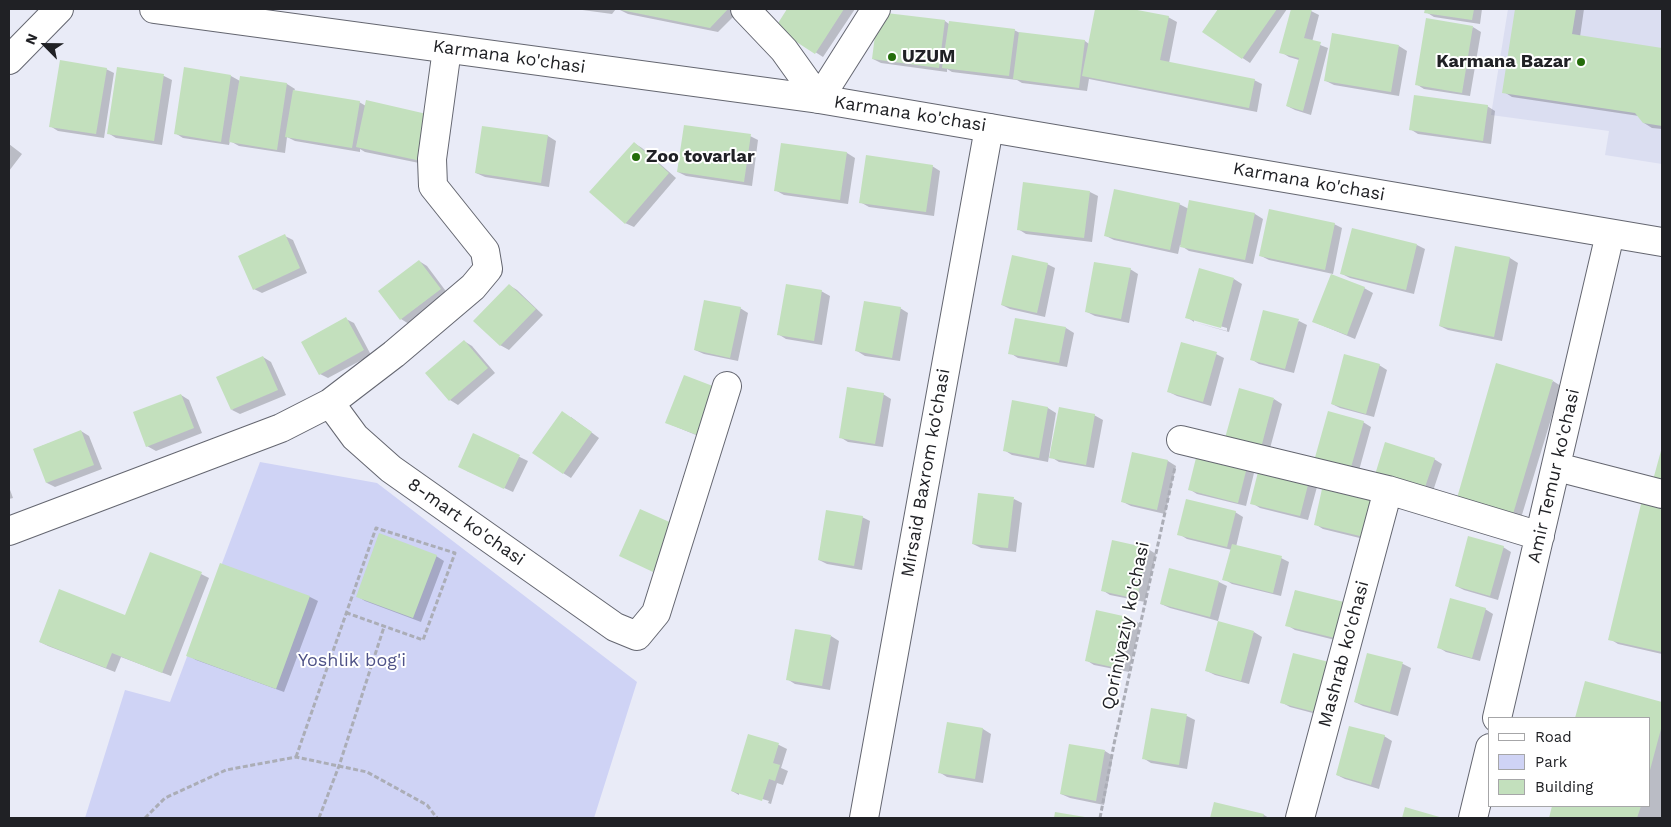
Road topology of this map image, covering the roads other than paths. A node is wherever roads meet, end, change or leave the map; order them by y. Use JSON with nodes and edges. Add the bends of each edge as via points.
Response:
{"nodes":[{"id":1,"x":59,"y":9,"type":"edge"},
{"id":2,"x":154,"y":9,"type":"edge"},
{"id":3,"x":745,"y":9,"type":"edge"},
{"id":4,"x":876,"y":9,"type":"edge"},
{"id":5,"x":447,"y":49,"type":"junction"},
{"id":6,"x":9,"y":60,"type":"edge"},
{"id":7,"x":819,"y":99,"type":"junction"},
{"id":8,"x":989,"y":128,"type":"junction"},
{"id":9,"x":1610,"y":234,"type":"junction"},
{"id":10,"x":1662,"y":242,"type":"edge"},
{"id":11,"x":727,"y":386,"type":"dead end"},
{"id":12,"x":330,"y":403,"type":"junction"},
{"id":13,"x":1181,"y":440,"type":"road end"},
{"id":14,"x":1557,"y":467,"type":"junction"},
{"id":15,"x":1388,"y":490,"type":"junction"},
{"id":16,"x":1662,"y":494,"type":"edge"},
{"id":17,"x":9,"y":531,"type":"edge"},
{"id":18,"x":1540,"y":536,"type":"junction"},
{"id":19,"x":1497,"y":717,"type":"edge"},
{"id":20,"x":1488,"y":756,"type":"edge"},
{"id":21,"x":864,"y":818,"type":"edge"},
{"id":22,"x":1300,"y":818,"type":"edge"},
{"id":23,"x":1473,"y":818,"type":"edge"}],
"edges":[{"from":1,"to":6,"type":"street"},
{"from":2,"to":5,"type":"street","name":"Karmana ko'chasi"},
{"from":3,"to":7,"type":"street","via":[[784,50]]},
{"from":4,"to":7,"type":"street"},
{"from":5,"to":7,"type":"street","name":"Karmana ko'chasi"},
{"from":5,"to":12,"type":"street","via":[[432,160],[433,186],[485,251],[488,269],[473,287]]},
{"from":7,"to":8,"type":"street","name":"Karmana ko'chasi"},
{"from":8,"to":9,"type":"street","name":"Karmana ko'chasi"},
{"from":8,"to":21,"type":"street","name":"Mirsaid Baxrom ko'chasi"},
{"from":9,"to":10,"type":"street","name":"Karmana ko'chasi"},
{"from":9,"to":14,"type":"street","name":"Amir Temur ko'chasi"},
{"from":11,"to":12,"type":"street","name":"8-mart ko'chasi","via":[[656,613],[637,636],[615,627],[391,470],[355,437]]},
{"from":12,"to":17,"type":"street","via":[[280,428]]},
{"from":13,"to":15,"type":"street"},
{"from":14,"to":16,"type":"street"},
{"from":14,"to":18,"type":"street","name":"Amir Temur ko'chasi"},
{"from":15,"to":18,"type":"street"},
{"from":15,"to":22,"type":"street","name":"Mashrab ko'chasi"},
{"from":18,"to":19,"type":"street","name":"Amir Temur ko'chasi"},
{"from":20,"to":23,"type":"street"}]}
